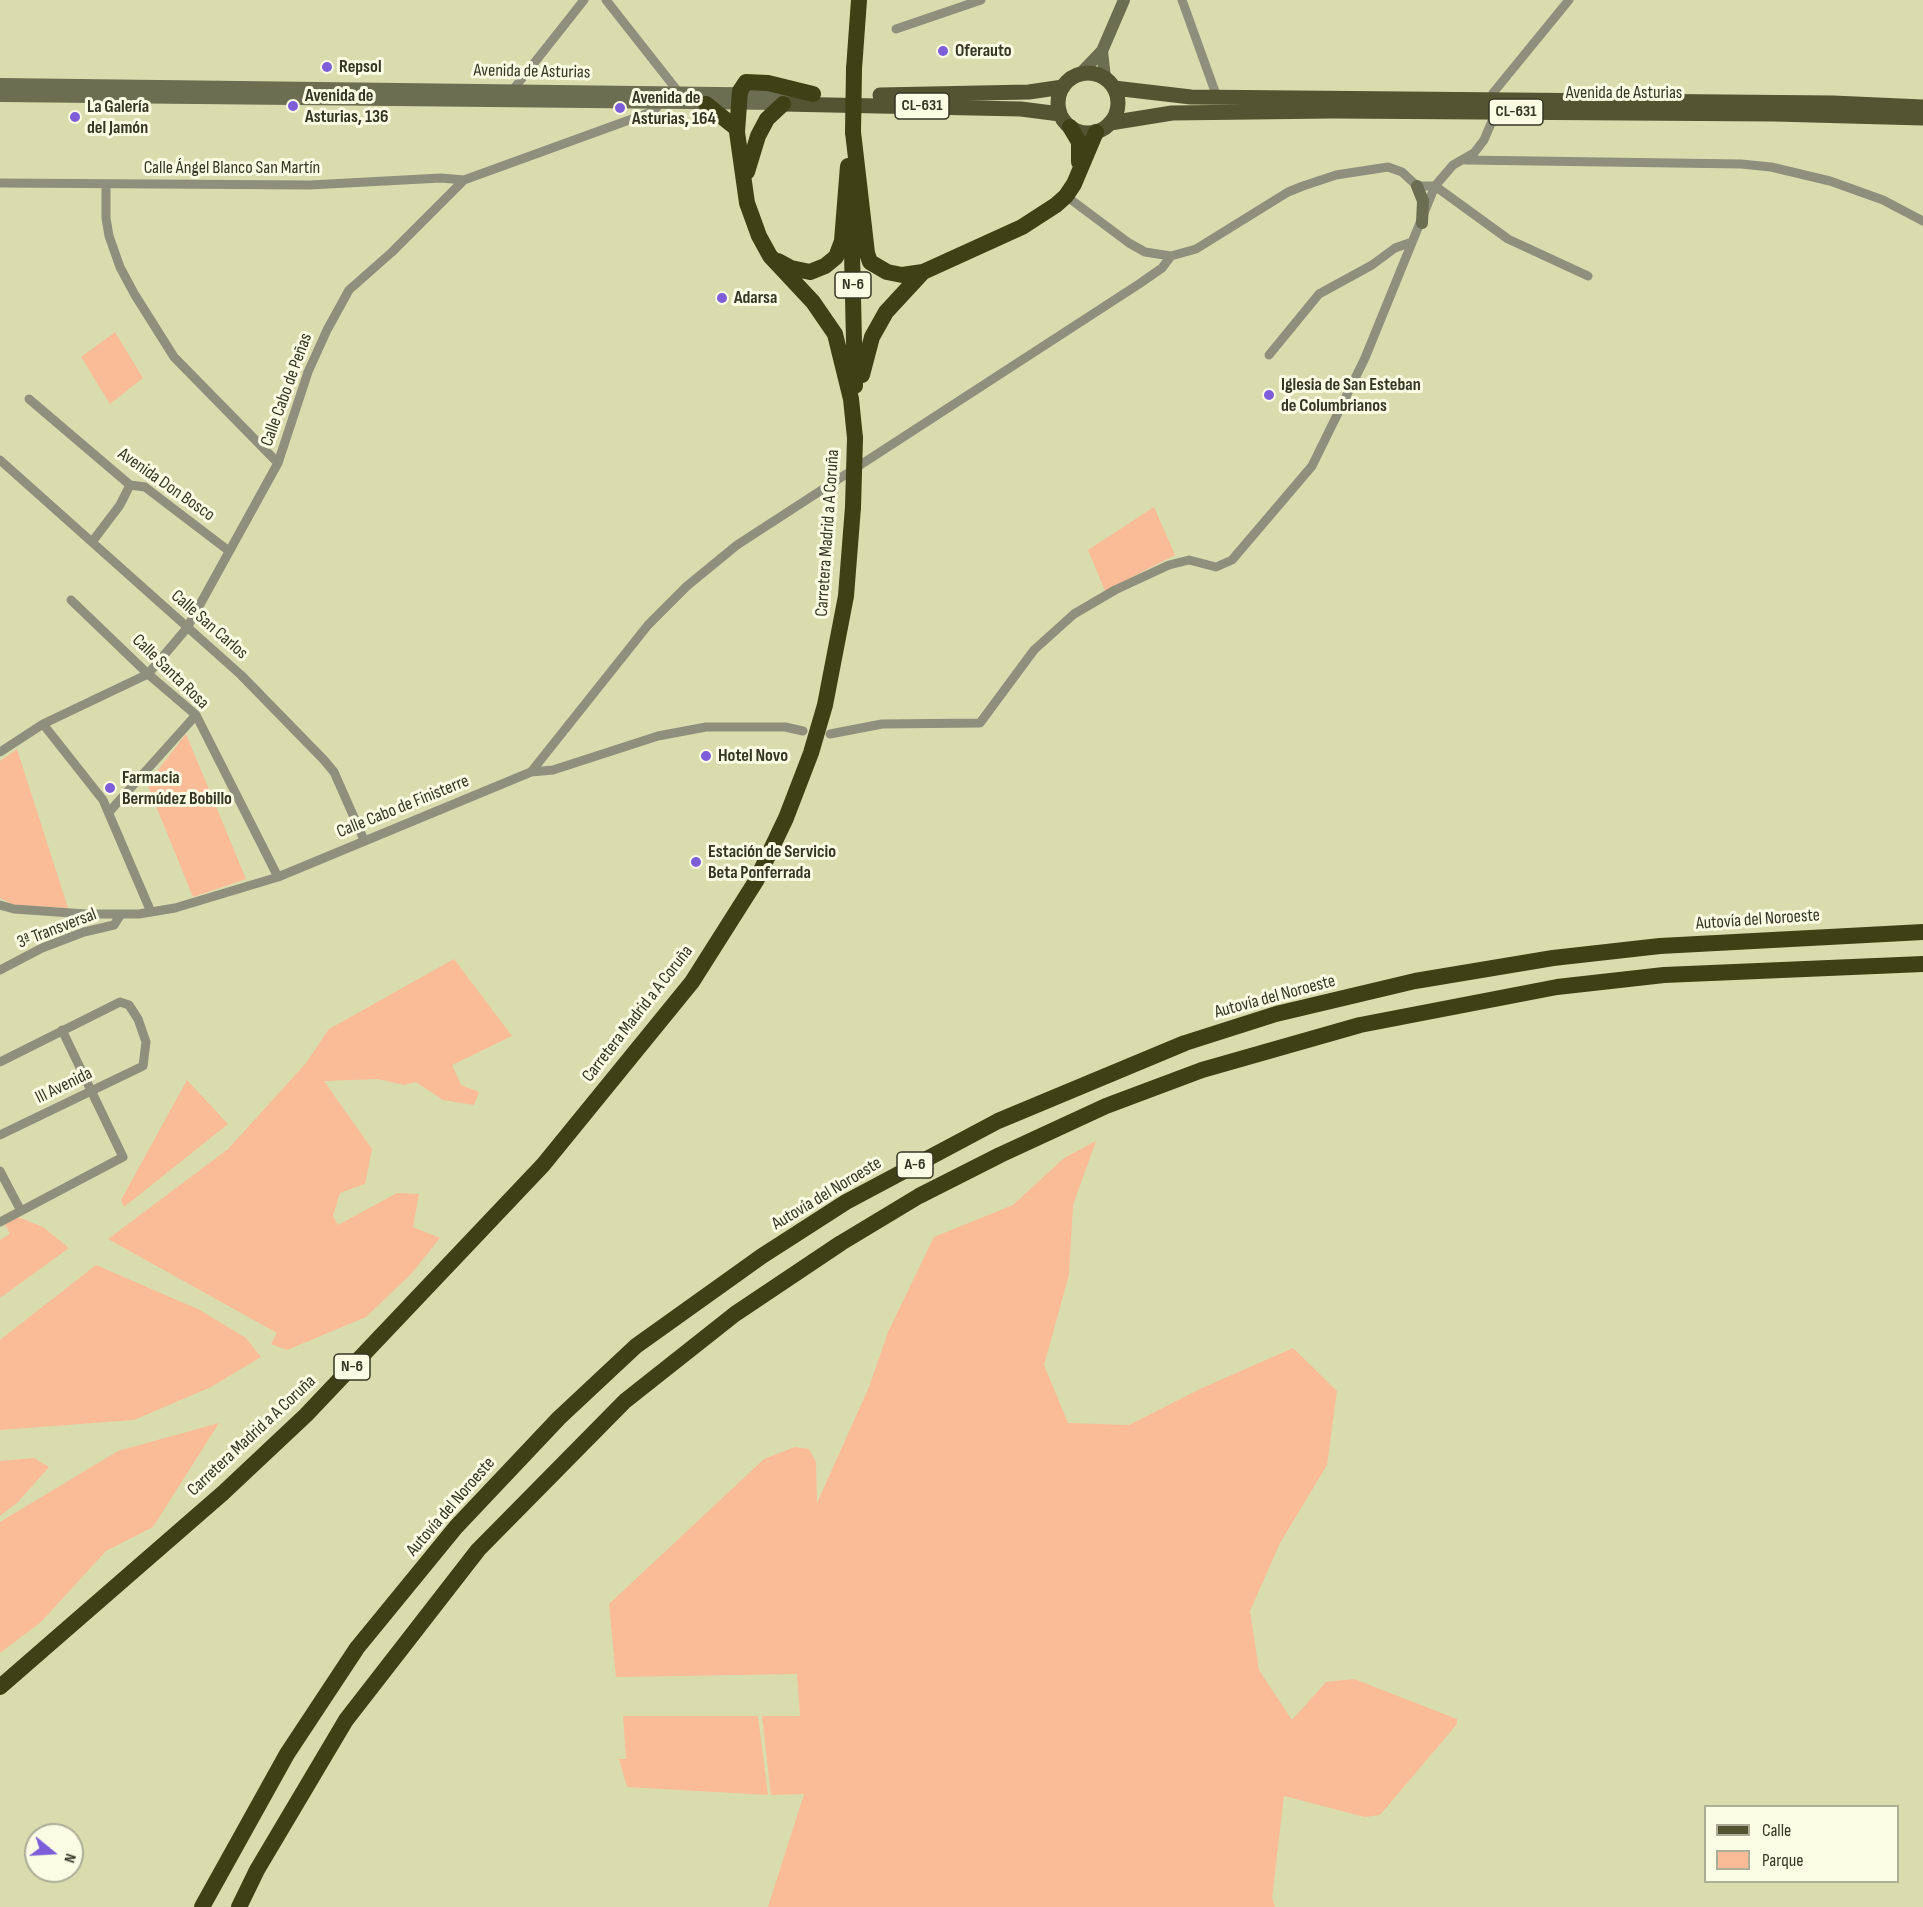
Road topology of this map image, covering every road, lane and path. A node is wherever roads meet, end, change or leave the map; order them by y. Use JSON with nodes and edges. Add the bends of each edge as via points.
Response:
{"nodes":[{"id":1,"x":584,"y":0,"type":"edge"},
{"id":2,"x":606,"y":0,"type":"edge"},
{"id":3,"x":860,"y":0,"type":"edge"},
{"id":4,"x":981,"y":0,"type":"edge"},
{"id":5,"x":1124,"y":0,"type":"edge"},
{"id":6,"x":1182,"y":0,"type":"edge"},
{"id":7,"x":1569,"y":0,"type":"edge"},
{"id":8,"x":896,"y":29,"type":"dead end"},
{"id":9,"x":1102,"y":51,"type":"junction"},
{"id":10,"x":1080,"y":74,"type":"junction"},
{"id":11,"x":1109,"y":83,"type":"junction"},
{"id":12,"x":0,"y":84,"type":"edge"},
{"id":13,"x":1063,"y":87,"type":"junction"},
{"id":14,"x":512,"y":91,"type":"junction"},
{"id":15,"x":680,"y":94,"type":"junction"},
{"id":16,"x":813,"y":94,"type":"joint"},
{"id":17,"x":0,"y":96,"type":"edge"},
{"id":18,"x":1217,"y":97,"type":"junction"},
{"id":19,"x":661,"y":102,"type":"junction"},
{"id":20,"x":739,"y":102,"type":"junction"},
{"id":21,"x":706,"y":104,"type":"junction"},
{"id":22,"x":783,"y":104,"type":"junction"},
{"id":23,"x":1493,"y":106,"type":"junction"},
{"id":24,"x":1923,"y":107,"type":"edge"},
{"id":25,"x":1923,"y":118,"type":"edge"},
{"id":26,"x":767,"y":119,"type":"junction"},
{"id":27,"x":1065,"y":120,"type":"junction"},
{"id":28,"x":1110,"y":123,"type":"junction"},
{"id":29,"x":736,"y":128,"type":"junction"},
{"id":30,"x":853,"y":132,"type":"junction"},
{"id":31,"x":1096,"y":132,"type":"junction"},
{"id":32,"x":1466,"y":160,"type":"junction"},
{"id":33,"x":1079,"y":169,"type":"junction"},
{"id":34,"x":464,"y":180,"type":"junction"},
{"id":35,"x":745,"y":182,"type":"junction"},
{"id":36,"x":0,"y":183,"type":"edge"},
{"id":37,"x":106,"y":184,"type":"junction"},
{"id":38,"x":1417,"y":186,"type":"junction"},
{"id":39,"x":1435,"y":186,"type":"junction"},
{"id":40,"x":1066,"y":196,"type":"junction"},
{"id":41,"x":1923,"y":220,"type":"edge"},
{"id":42,"x":1422,"y":223,"type":"junction"},
{"id":43,"x":1412,"y":242,"type":"junction"},
{"id":44,"x":770,"y":256,"type":"junction"},
{"id":45,"x":1171,"y":256,"type":"junction"},
{"id":46,"x":923,"y":272,"type":"junction"},
{"id":47,"x":1588,"y":276,"type":"dead end"},
{"id":48,"x":1269,"y":355,"type":"dead end"},
{"id":49,"x":29,"y":399,"type":"dead end"},
{"id":50,"x":855,"y":438,"type":"junction"},
{"id":51,"x":0,"y":460,"type":"edge"},
{"id":52,"x":278,"y":464,"type":"junction"},
{"id":53,"x":130,"y":485,"type":"junction"},
{"id":54,"x":92,"y":542,"type":"junction"},
{"id":55,"x":229,"y":551,"type":"junction"},
{"id":56,"x":71,"y":600,"type":"dead end"},
{"id":57,"x":188,"y":628,"type":"junction"},
{"id":58,"x":148,"y":674,"type":"junction"},
{"id":59,"x":196,"y":715,"type":"junction"},
{"id":60,"x":43,"y":724,"type":"junction"},
{"id":61,"x":803,"y":731,"type":"dead end"},
{"id":62,"x":830,"y":734,"type":"dead end"},
{"id":63,"x":0,"y":752,"type":"edge"},
{"id":64,"x":531,"y":772,"type":"junction"},
{"id":65,"x":109,"y":812,"type":"junction"},
{"id":66,"x":364,"y":840,"type":"junction"},
{"id":67,"x":278,"y":877,"type":"junction"},
{"id":68,"x":0,"y":904,"type":"edge"},
{"id":69,"x":151,"y":912,"type":"junction"},
{"id":70,"x":121,"y":914,"type":"junction"},
{"id":71,"x":1923,"y":927,"type":"edge"},
{"id":72,"x":1923,"y":932,"type":"edge"},
{"id":73,"x":1815,"y":936,"type":"junction"},
{"id":74,"x":1923,"y":964,"type":"edge"},
{"id":75,"x":0,"y":970,"type":"edge"},
{"id":76,"x":1923,"y":972,"type":"edge"},
{"id":77,"x":1583,"y":986,"type":"junction"},
{"id":78,"x":62,"y":1030,"type":"junction"},
{"id":79,"x":0,"y":1062,"type":"edge"},
{"id":80,"x":92,"y":1092,"type":"junction"},
{"id":81,"x":0,"y":1136,"type":"edge"},
{"id":82,"x":0,"y":1171,"type":"edge"},
{"id":83,"x":21,"y":1211,"type":"junction"},
{"id":84,"x":0,"y":1222,"type":"edge"},
{"id":85,"x":0,"y":1687,"type":"edge"},
{"id":86,"x":202,"y":1907,"type":"edge"},
{"id":87,"x":239,"y":1907,"type":"edge"}],
"edges":[{"from":1,"to":14,"type":"street"},
{"from":2,"to":15,"type":"street"},
{"from":3,"to":30,"type":"highway","name":"Carretera Madrid a A Coruña","number":"N-6","bridge":true},
{"from":4,"to":8,"type":"street"},
{"from":5,"to":9,"type":"main road"},
{"from":6,"to":18,"type":"street"},
{"from":7,"to":23,"type":"street","via":[[1493,93]]},
{"from":9,"to":10,"type":"main road"},
{"from":9,"to":11,"type":"main road"},
{"from":10,"to":11,"type":"main road","number":"CL-631","via":[[1093,74]]},
{"from":10,"to":13,"type":"main road","number":"CL-631"},
{"from":11,"to":18,"type":"main road","name":"Avenida de Asturias","number":"CL-631"},
{"from":11,"to":28,"type":"main road","via":[[1118,101]]},
{"from":12,"to":14,"type":"main road","name":"Avenida de Asturias"},
{"from":13,"to":16,"type":"main road","number":"CL-631","via":[[966,94]]},
{"from":13,"to":27,"type":"main road","via":[[1058,98]]},
{"from":14,"to":15,"type":"main road","name":"Avenida de Asturias"},
{"from":15,"to":20,"type":"main road","name":"Avenida de Asturias"},
{"from":16,"to":20,"type":"highway","via":[[754,80],[744,85]]},
{"from":17,"to":19,"type":"main road","name":"Avenida de Asturias"},
{"from":18,"to":23,"type":"main road","name":"Avenida de Asturias","number":"CL-631"},
{"from":19,"to":21,"type":"main road","name":"Avenida de Asturias"},
{"from":19,"to":34,"type":"street","name":"Calle Cabo de Peñas","via":[[654,111]]},
{"from":20,"to":21,"type":"main road","name":"Avenida de Asturias"},
{"from":20,"to":22,"type":"main road","name":"Avenida de Asturias"},
{"from":20,"to":26,"type":"highway","via":[[745,117]]},
{"from":20,"to":29,"type":"highway"},
{"from":21,"to":29,"type":"highway"},
{"from":22,"to":26,"type":"highway"},
{"from":22,"to":27,"type":"main road","name":"Avenida de Asturias","number":"CL-631","via":[[987,108]]},
{"from":23,"to":24,"type":"main road","name":"Avenida de Asturias","number":"CL-631","via":[[1833,103]]},
{"from":23,"to":25,"type":"main road","name":"Avenida de Asturias","number":"CL-631"},
{"from":23,"to":28,"type":"main road","name":"Avenida de Asturias","number":"CL-631","via":[[1172,112]]},
{"from":23,"to":32,"type":"street","via":[[1488,133]]},
{"from":26,"to":35,"type":"highway","via":[[753,147]]},
{"from":27,"to":31,"type":"main road","number":"CL-631","via":[[1084,133]]},
{"from":27,"to":33,"type":"highway","via":[[1079,142]]},
{"from":28,"to":31,"type":"main road","number":"CL-631"},
{"from":29,"to":35,"type":"highway"},
{"from":30,"to":44,"type":"highway","via":[[842,241],[836,257],[810,272],[791,268]]},
{"from":30,"to":46,"type":"highway","via":[[870,262],[902,275]]},
{"from":30,"to":50,"type":"highway","name":"Carretera Madrid a A Coruña","number":"N-6"},
{"from":31,"to":33,"type":"highway"},
{"from":32,"to":39,"type":"street","via":[[1453,165]]},
{"from":32,"to":41,"type":"street","via":[[1771,167],[1830,181]]},
{"from":33,"to":40,"type":"highway"},
{"from":34,"to":37,"type":"street","name":"Calle Ángel Blanco San Martín","via":[[310,185]]},
{"from":34,"to":52,"type":"street","name":"Calle Cabo de Peñas","via":[[349,290],[309,372]]},
{"from":35,"to":44,"type":"highway","via":[[749,213]]},
{"from":36,"to":37,"type":"street","name":"Calle Ángel Blanco San Martín"},
{"from":37,"to":52,"type":"street","via":[[110,236],[120,267],[140,304],[174,357]]},
{"from":38,"to":39,"type":"street"},
{"from":38,"to":42,"type":"main road","via":[[1423,201]]},
{"from":38,"to":45,"type":"street","via":[[1402,172],[1388,166],[1336,175],[1288,192],[1196,249]]},
{"from":39,"to":42,"type":"street"},
{"from":39,"to":47,"type":"street","via":[[1508,239]]},
{"from":40,"to":45,"type":"street","via":[[1129,243],[1145,252]]},
{"from":40,"to":46,"type":"highway","via":[[1022,227]]},
{"from":42,"to":43,"type":"street"},
{"from":43,"to":48,"type":"street","via":[[1395,248],[1319,294]]},
{"from":43,"to":62,"type":"street","via":[[1365,358],[1312,466],[1232,561],[1216,567],[1189,560],[1151,572],[1074,614],[1035,650],[980,723],[882,724]]},
{"from":44,"to":50,"type":"highway","via":[[813,302],[835,334],[851,399]]},
{"from":45,"to":64,"type":"street","via":[[1162,268],[1139,284],[820,490],[687,586],[648,625]]},
{"from":46,"to":50,"type":"highway","via":[[886,312],[872,337],[862,372]]},
{"from":49,"to":53,"type":"street","name":"Avenida Don Bosco"},
{"from":50,"to":85,"type":"highway","name":"Carretera Madrid a A Coruña","number":"N-6","bridge":true,"via":[[846,596],[825,705],[811,753],[756,881],[692,982],[543,1165],[306,1415]]},
{"from":51,"to":54,"type":"street","name":"Calle San Carlos"},
{"from":52,"to":55,"type":"street","name":"Calle Cabo de Peñas"},
{"from":53,"to":54,"type":"street"},
{"from":53,"to":55,"type":"street","name":"Avenida Don Bosco","via":[[145,487]]},
{"from":54,"to":57,"type":"street","name":"Calle San Carlos"},
{"from":55,"to":57,"type":"street","name":"Calle Cabo de Peñas"},
{"from":56,"to":58,"type":"street","name":"Calle Santa Rosa"},
{"from":57,"to":58,"type":"street","name":"Calle Cabo de Peñas"},
{"from":57,"to":66,"type":"street","name":"Calle San Carlos","via":[[242,675],[334,772]]},
{"from":58,"to":59,"type":"street","name":"Calle Santa Rosa"},
{"from":58,"to":60,"type":"street","name":"Calle Cabo de Peñas"},
{"from":59,"to":65,"type":"street"},
{"from":59,"to":67,"type":"street","name":"Calle Santa Rosa"},
{"from":60,"to":63,"type":"street","name":"Calle Cabo de Peñas"},
{"from":60,"to":65,"type":"street"},
{"from":61,"to":64,"type":"street","name":"Calle Cabo de Finisterre","via":[[785,727],[706,727],[658,736],[553,770]]},
{"from":64,"to":66,"type":"street","name":"Calle Cabo de Finisterre"},
{"from":65,"to":69,"type":"street"},
{"from":66,"to":67,"type":"street","name":"Calle Cabo de Finisterre"},
{"from":67,"to":69,"type":"street","name":"Calle Cabo de Finisterre"},
{"from":68,"to":70,"type":"street","name":"Calle Cabo de Finisterre","via":[[14,909]]},
{"from":69,"to":70,"type":"street","name":"Calle Cabo de Finisterre"},
{"from":70,"to":75,"type":"street","name":"3ª Transversal","via":[[114,925],[42,948]]},
{"from":71,"to":73,"type":"highway"},
{"from":72,"to":73,"type":"highway","name":"Autovía del Noroeste","number":"A-6"},
{"from":73,"to":86,"type":"highway","name":"Autovía del Noroeste","number":"A-6","via":[[1660,946],[1553,958],[1415,981],[1276,1014],[1185,1042],[998,1121],[846,1202],[636,1346],[559,1418],[456,1527],[357,1648],[287,1754]]},
{"from":74,"to":77,"type":"highway","number":"A-6","via":[[1664,975]]},
{"from":76,"to":77,"type":"highway","via":[[1711,977]]},
{"from":77,"to":87,"type":"highway","number":"A-6","via":[[1557,987],[1360,1025],[1202,1070],[1106,1106],[919,1196],[735,1314],[625,1401],[478,1550],[346,1720]]},
{"from":78,"to":79,"type":"street"},
{"from":78,"to":80,"type":"street"},
{"from":78,"to":80,"type":"street","name":"III Avenida","via":[[120,1002],[138,1019],[146,1042],[143,1066]]},
{"from":80,"to":81,"type":"street","name":"III Avenida"},
{"from":80,"to":83,"type":"street","via":[[123,1157]]},
{"from":82,"to":83,"type":"street"},
{"from":83,"to":84,"type":"street"}]}
